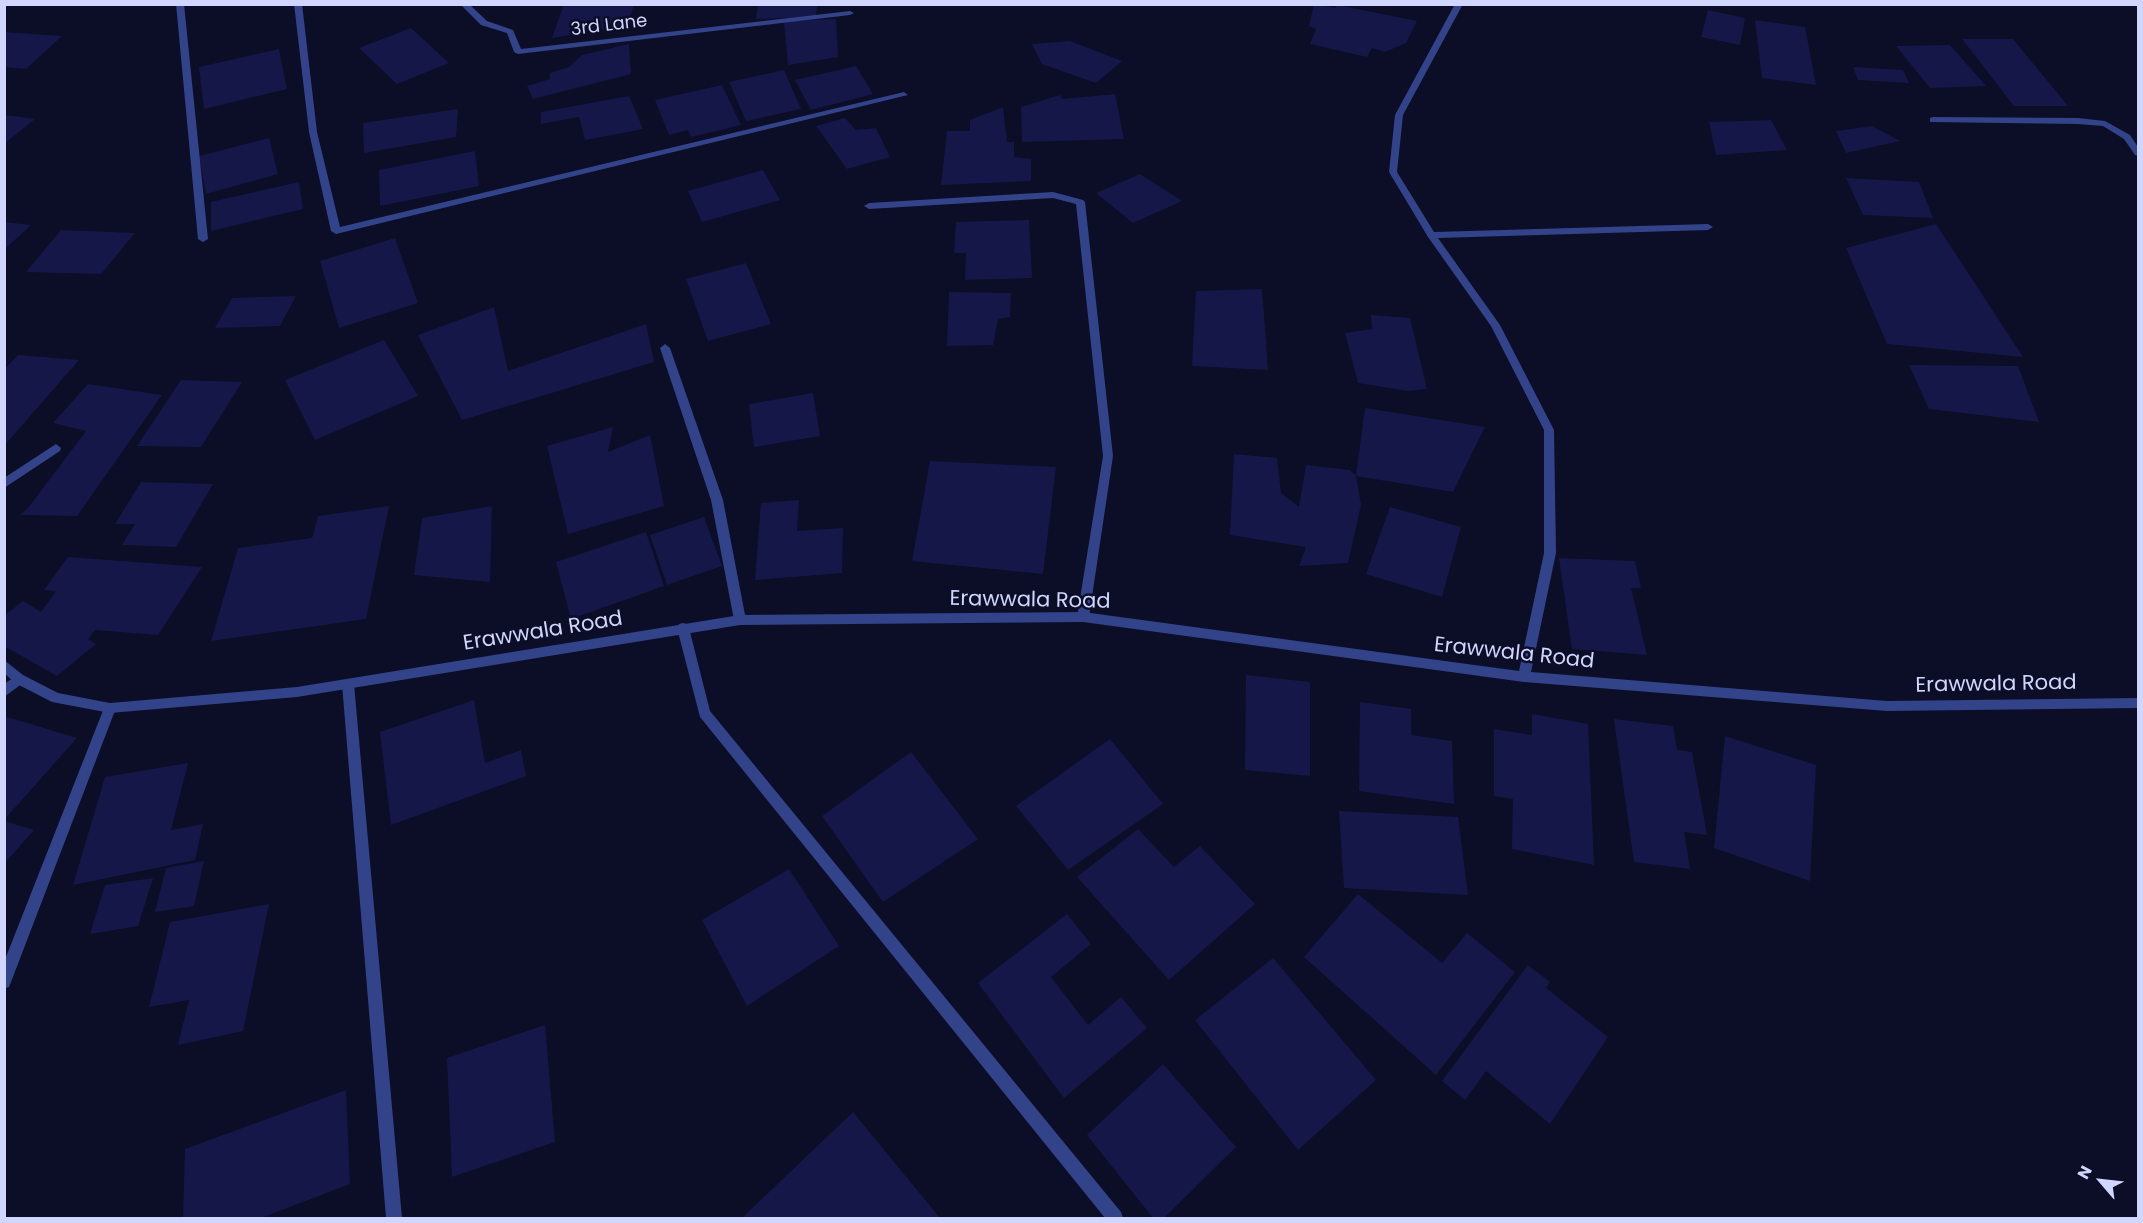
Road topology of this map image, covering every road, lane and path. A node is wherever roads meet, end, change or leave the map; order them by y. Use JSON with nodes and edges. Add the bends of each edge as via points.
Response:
{"nodes":[{"id":1,"x":180,"y":4,"type":"edge"},
{"id":2,"x":298,"y":4,"type":"edge"},
{"id":3,"x":464,"y":4,"type":"edge"},
{"id":4,"x":1459,"y":4,"type":"edge"},
{"id":5,"x":850,"y":13,"type":"dead end"},
{"id":6,"x":904,"y":95,"type":"dead end"},
{"id":7,"x":1933,"y":120,"type":"dead end"},
{"id":8,"x":2139,"y":153,"type":"edge"},
{"id":9,"x":869,"y":206,"type":"dead end"},
{"id":10,"x":1708,"y":227,"type":"dead end"},
{"id":11,"x":1431,"y":235,"type":"junction"},
{"id":12,"x":203,"y":239,"type":"dead end"},
{"id":13,"x":665,"y":348,"type":"dead end"},
{"id":14,"x":56,"y":448,"type":"dead end"},
{"id":15,"x":4,"y":484,"type":"edge"},
{"id":16,"x":1083,"y":617,"type":"junction"},
{"id":17,"x":740,"y":620,"type":"junction"},
{"id":18,"x":683,"y":628,"type":"junction"},
{"id":19,"x":4,"y":666,"type":"edge"},
{"id":20,"x":1524,"y":677,"type":"junction"},
{"id":21,"x":19,"y":679,"type":"junction"},
{"id":22,"x":348,"y":684,"type":"junction"},
{"id":23,"x":4,"y":692,"type":"edge"},
{"id":24,"x":2139,"y":703,"type":"edge"},
{"id":25,"x":110,"y":708,"type":"junction"},
{"id":26,"x":4,"y":982,"type":"edge"},
{"id":27,"x":394,"y":1218,"type":"edge"},
{"id":28,"x":1115,"y":1218,"type":"edge"}],
"edges":[{"from":1,"to":12,"type":"street"},
{"from":2,"to":6,"type":"street","via":[[313,132],[336,231]]},
{"from":3,"to":5,"type":"street","name":"3rd Lane","via":[[484,22],[510,32],[518,52]]},
{"from":4,"to":11,"type":"street","via":[[1399,115],[1394,172]]},
{"from":7,"to":8,"type":"street","via":[[2105,124],[2127,137]]},
{"from":9,"to":16,"type":"street","via":[[1053,195],[1080,202],[1108,456]]},
{"from":10,"to":11,"type":"street"},
{"from":11,"to":20,"type":"street","via":[[1495,325],[1549,430],[1550,553]]},
{"from":13,"to":17,"type":"street","via":[[717,500]]},
{"from":14,"to":15,"type":"street"},
{"from":16,"to":17,"type":"street","name":"Erawwala Road"},
{"from":16,"to":20,"type":"street","name":"Erawwala Road"},
{"from":17,"to":18,"type":"street","name":"Erawwala Road"},
{"from":18,"to":22,"type":"street","name":"Erawwala Road"},
{"from":18,"to":28,"type":"street","via":[[704,713]]},
{"from":19,"to":21,"type":"street","name":"Erawwala Road"},
{"from":20,"to":24,"type":"street","name":"Erawwala Road","via":[[1887,706]]},
{"from":21,"to":23,"type":"street"},
{"from":21,"to":25,"type":"street","name":"Erawwala Road","via":[[56,698]]},
{"from":22,"to":25,"type":"street","name":"Erawwala Road"},
{"from":22,"to":27,"type":"street"},
{"from":25,"to":26,"type":"street"}]}
